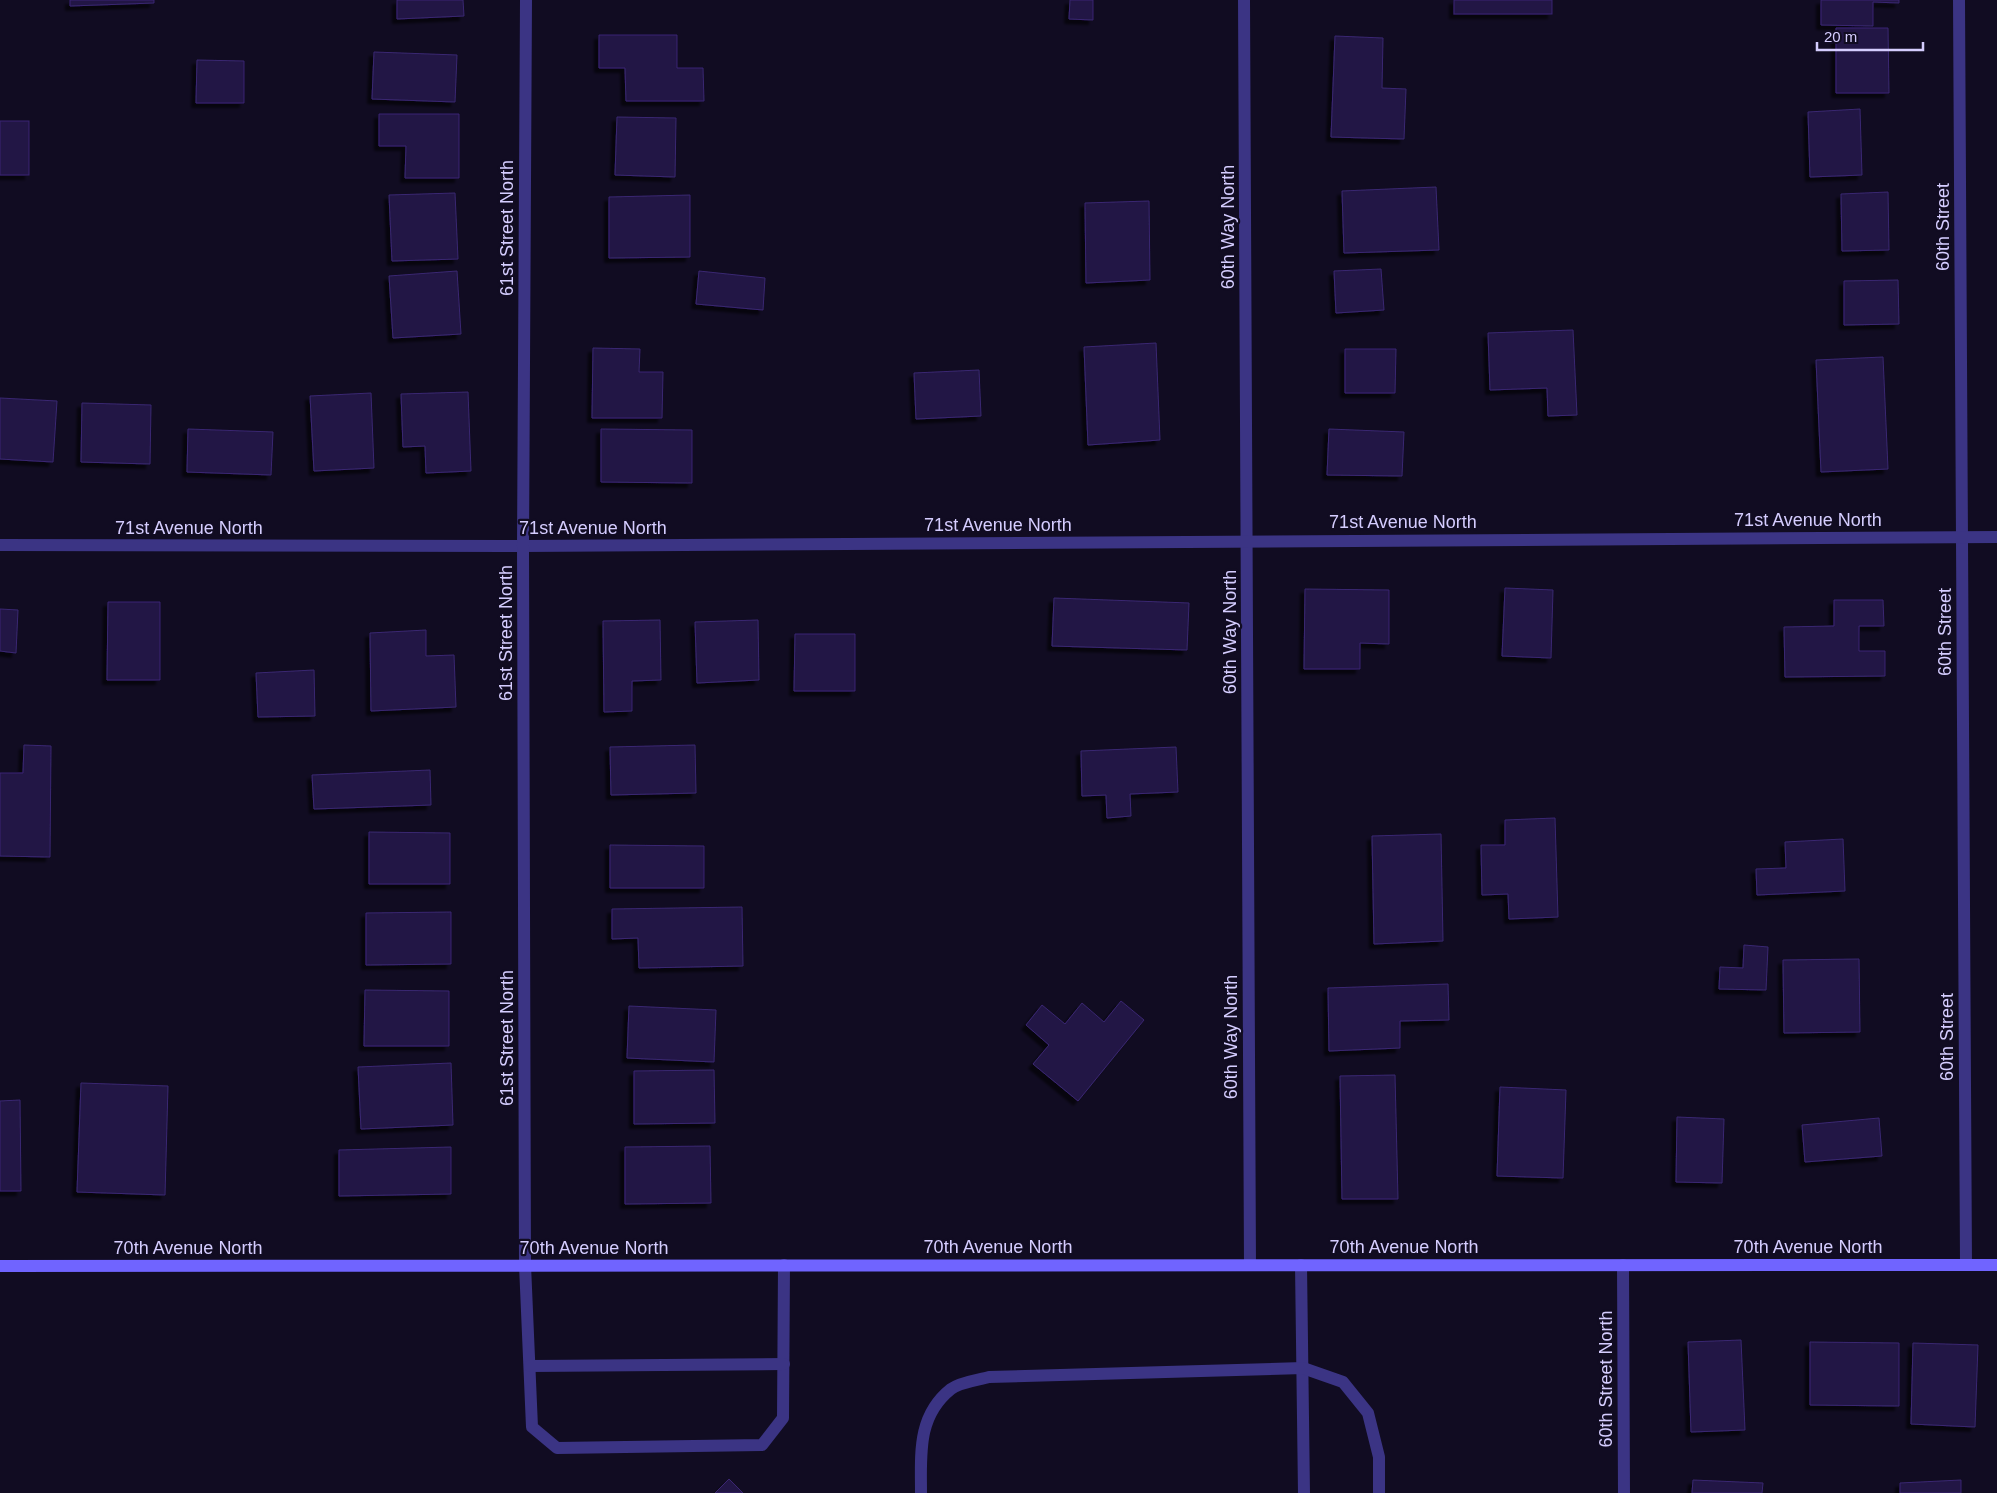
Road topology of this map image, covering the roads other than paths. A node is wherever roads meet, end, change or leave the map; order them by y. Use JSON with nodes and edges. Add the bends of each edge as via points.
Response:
{"nodes":[{"id":1,"x":526,"y":0,"type":"edge"},
{"id":2,"x":1244,"y":0,"type":"edge"},
{"id":3,"x":1959,"y":0,"type":"edge"},
{"id":4,"x":1962,"y":537,"type":"junction"},
{"id":5,"x":1997,"y":537,"type":"edge"},
{"id":6,"x":1247,"y":541,"type":"junction"},
{"id":7,"x":0,"y":545,"type":"edge"},
{"id":8,"x":523,"y":546,"type":"junction"},
{"id":9,"x":1966,"y":1264,"type":"junction"},
{"id":10,"x":525,"y":1265,"type":"junction"},
{"id":11,"x":784,"y":1265,"type":"junction"},
{"id":12,"x":1250,"y":1265,"type":"junction"},
{"id":13,"x":1301,"y":1265,"type":"junction"},
{"id":14,"x":1623,"y":1265,"type":"junction"},
{"id":15,"x":1997,"y":1265,"type":"edge"},
{"id":16,"x":0,"y":1266,"type":"edge"},
{"id":17,"x":784,"y":1364,"type":"junction"},
{"id":18,"x":530,"y":1366,"type":"junction"},
{"id":19,"x":1303,"y":1368,"type":"junction"},
{"id":20,"x":921,"y":1493,"type":"edge"},
{"id":21,"x":1304,"y":1493,"type":"edge"},
{"id":22,"x":1379,"y":1493,"type":"edge"},
{"id":23,"x":1624,"y":1493,"type":"edge"}],
"edges":[{"from":1,"to":8,"type":"street","name":"61st Street North"},
{"from":2,"to":6,"type":"street","name":"60th Way North"},
{"from":3,"to":4,"type":"street","name":"60th Street"},
{"from":4,"to":5,"type":"street","name":"71st Avenue North"},
{"from":4,"to":6,"type":"street","name":"71st Avenue North"},
{"from":4,"to":9,"type":"street","name":"60th Street"},
{"from":6,"to":8,"type":"street","name":"71st Avenue North"},
{"from":6,"to":12,"type":"street","name":"60th Way North"},
{"from":7,"to":8,"type":"street","name":"71st Avenue North"},
{"from":8,"to":10,"type":"street","name":"61st Street North"},
{"from":9,"to":14,"type":"street","name":"70th Avenue North"},
{"from":9,"to":15,"type":"street","name":"70th Avenue North"},
{"from":10,"to":11,"type":"street","name":"70th Avenue North"},
{"from":10,"to":16,"type":"street","name":"70th Avenue North"},
{"from":10,"to":18,"type":"street","name":"61st Street North"},
{"from":11,"to":12,"type":"street","name":"70th Avenue North"},
{"from":11,"to":17,"type":"street"},
{"from":12,"to":13,"type":"street","name":"70th Avenue North"},
{"from":13,"to":14,"type":"street","name":"70th Avenue North"},
{"from":13,"to":19,"type":"street"},
{"from":14,"to":23,"type":"street","name":"60th Street North"},
{"from":17,"to":18,"type":"street"},
{"from":17,"to":18,"type":"street","name":"61st Street North","via":[[783,1418],[762,1445],[556,1448],[532,1427]]},
{"from":19,"to":20,"type":"street","via":[[988,1377],[952,1388],[932,1411],[921,1443]]},
{"from":19,"to":21,"type":"street"},
{"from":19,"to":22,"type":"street","via":[[1343,1382],[1368,1412],[1379,1457]]}]}
